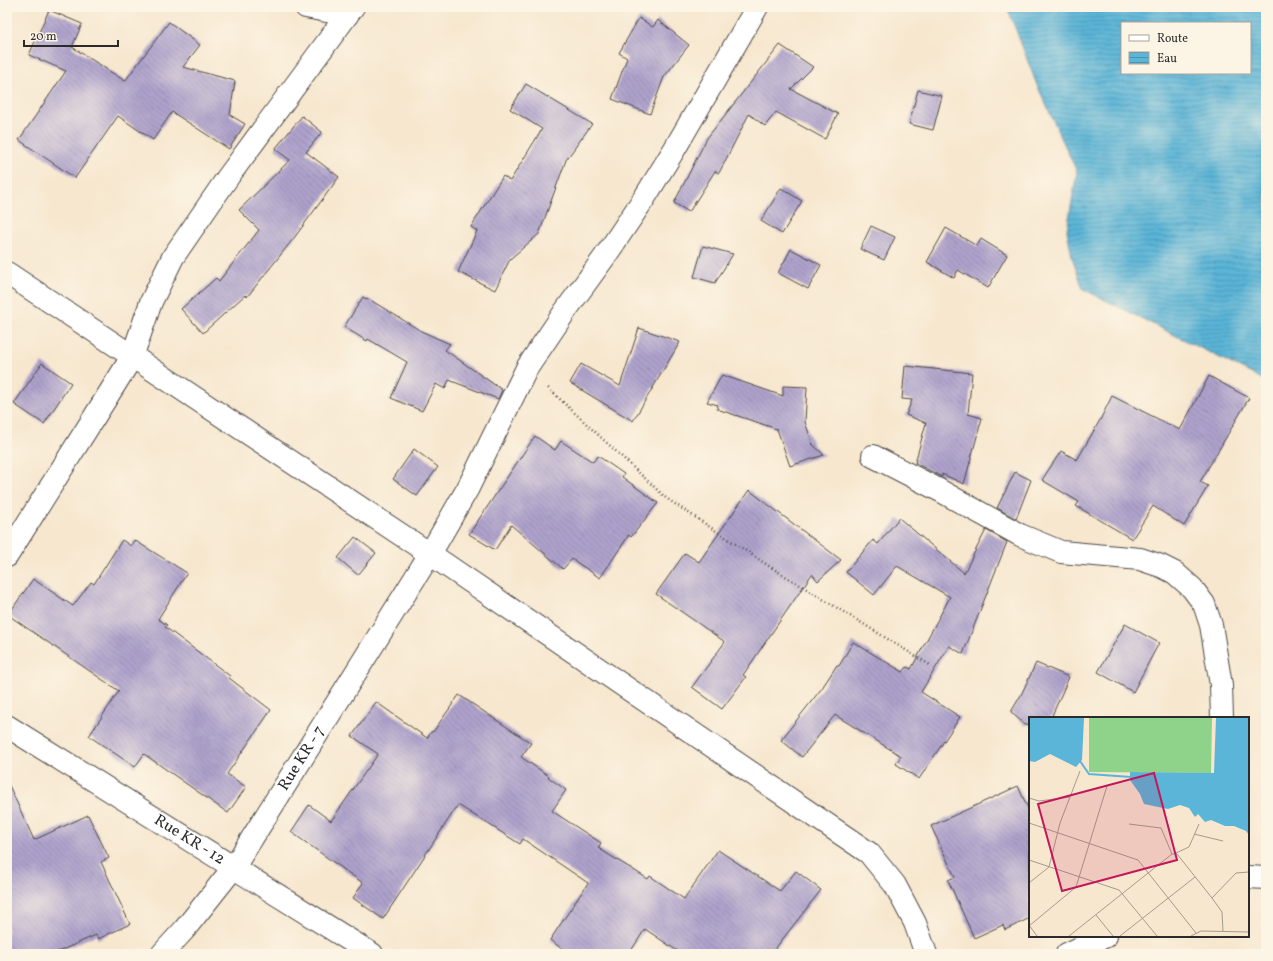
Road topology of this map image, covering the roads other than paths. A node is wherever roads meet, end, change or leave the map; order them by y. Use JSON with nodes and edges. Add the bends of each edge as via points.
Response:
{"nodes":[{"id":1,"x":306,"y":7,"type":"edge"},
{"id":2,"x":757,"y":7,"type":"edge"},
{"id":3,"x":350,"y":11,"type":"edge"},
{"id":4,"x":7,"y":273,"type":"edge"},
{"id":5,"x":132,"y":357,"type":"junction"},
{"id":6,"x":873,"y":456,"type":"dead end"},
{"id":7,"x":430,"y":554,"type":"junction"},
{"id":8,"x":7,"y":556,"type":"edge"},
{"id":9,"x":1222,"y":717,"type":"edge"},
{"id":10,"x":7,"y":726,"type":"edge"},
{"id":11,"x":234,"y":867,"type":"junction"},
{"id":12,"x":1249,"y":877,"type":"edge"},
{"id":13,"x":1266,"y":878,"type":"edge"},
{"id":14,"x":1104,"y":937,"type":"edge"},
{"id":15,"x":162,"y":954,"type":"edge"},
{"id":16,"x":372,"y":954,"type":"edge"},
{"id":17,"x":926,"y":954,"type":"edge"},
{"id":18,"x":1066,"y":954,"type":"edge"}],
"edges":[{"from":1,"to":3,"type":"street"},
{"from":2,"to":7,"type":"street","name":"Rue KR - 7","via":[[645,196],[527,368],[468,488]]},
{"from":3,"to":5,"type":"street","via":[[232,171],[173,257],[151,302]]},
{"from":4,"to":5,"type":"street"},
{"from":5,"to":7,"type":"street"},
{"from":5,"to":8,"type":"street"},
{"from":6,"to":9,"type":"street","via":[[1020,535],[1061,552],[1140,559],[1175,573],[1192,588],[1204,604],[1211,625],[1221,685]]},
{"from":7,"to":11,"type":"street","name":"Rue KR - 7"},
{"from":7,"to":17,"type":"street","via":[[869,853],[895,885],[915,923]]},
{"from":10,"to":11,"type":"street","name":"Rue KR - 12"},
{"from":11,"to":15,"type":"street","name":"Rue KR - 7"},
{"from":11,"to":16,"type":"street","name":"Rue KR - 12"},
{"from":12,"to":13,"type":"street"},
{"from":14,"to":18,"type":"street"}]}
